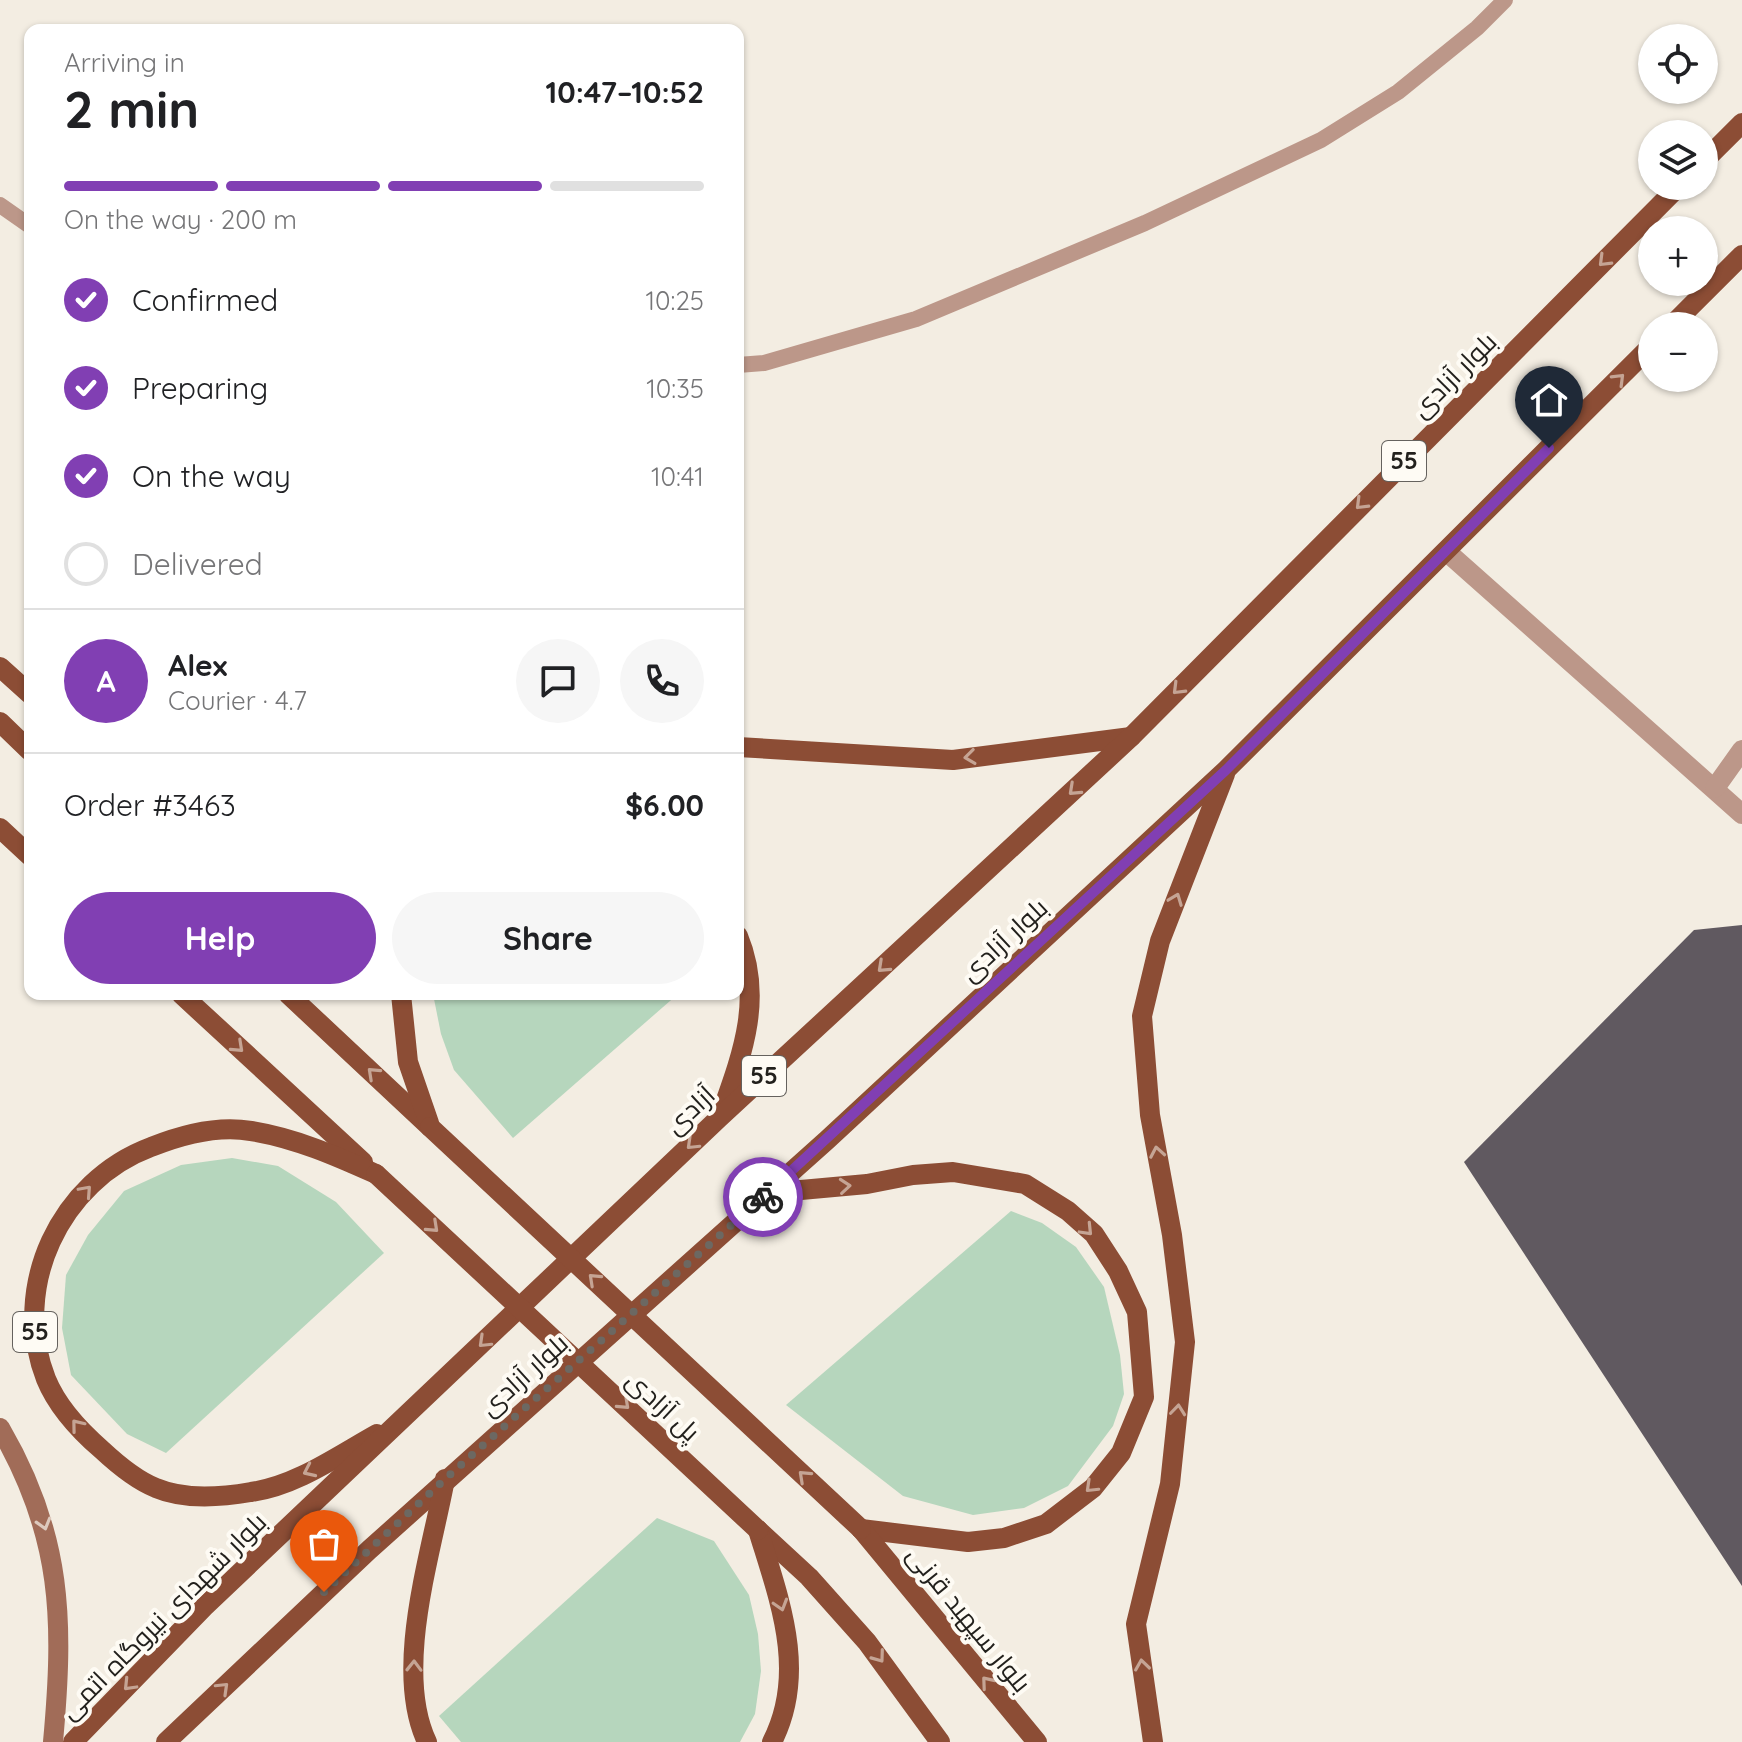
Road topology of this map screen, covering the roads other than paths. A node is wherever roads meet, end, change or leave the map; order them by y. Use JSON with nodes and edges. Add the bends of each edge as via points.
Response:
{"nodes":[{"id":1,"x":1505,"y":0,"type":"edge"},
{"id":2,"x":1742,"y":123,"type":"edge"},
{"id":3,"x":1718,"y":147,"type":"edge"},
{"id":4,"x":1665,"y":200,"type":"edge"},
{"id":5,"x":0,"y":205,"type":"edge"},
{"id":6,"x":24,"y":222,"type":"edge"},
{"id":7,"x":1742,"y":255,"type":"edge"},
{"id":8,"x":1685,"y":312,"type":"edge"},
{"id":9,"x":1638,"y":359,"type":"edge"},
{"id":10,"x":744,"y":365,"type":"edge"},
{"id":11,"x":1447,"y":552,"type":"junction"},
{"id":12,"x":0,"y":667,"type":"edge"},
{"id":13,"x":24,"y":689,"type":"edge"},
{"id":14,"x":0,"y":722,"type":"edge"},
{"id":15,"x":1131,"y":737,"type":"junction"},
{"id":16,"x":24,"y":745,"type":"edge"},
{"id":17,"x":744,"y":747,"type":"edge"},
{"id":18,"x":1742,"y":750,"type":"edge"},
{"id":19,"x":1226,"y":770,"type":"junction"},
{"id":20,"x":1715,"y":788,"type":"junction"},
{"id":21,"x":1742,"y":814,"type":"edge"},
{"id":22,"x":0,"y":828,"type":"edge"},
{"id":23,"x":24,"y":850,"type":"edge"},
{"id":24,"x":744,"y":957,"type":"edge"},
{"id":25,"x":188,"y":1000,"type":"edge"},
{"id":26,"x":294,"y":1000,"type":"edge"},
{"id":27,"x":402,"y":1000,"type":"edge"},
{"id":28,"x":719,"y":1118,"type":"junction"},
{"id":29,"x":430,"y":1127,"type":"junction"},
{"id":30,"x":376,"y":1174,"type":"junction"},
{"id":31,"x":768,"y":1193,"type":"junction"},
{"id":32,"x":402,"y":1420,"type":"junction"},
{"id":33,"x":0,"y":1428,"type":"edge"},
{"id":34,"x":445,"y":1479,"type":"junction"},
{"id":35,"x":325,"y":1493,"type":"joint"},
{"id":36,"x":861,"y":1529,"type":"junction"},
{"id":37,"x":758,"y":1530,"type":"junction"},
{"id":38,"x":53,"y":1742,"type":"edge"},
{"id":39,"x":73,"y":1742,"type":"edge"},
{"id":40,"x":166,"y":1742,"type":"edge"},
{"id":41,"x":427,"y":1742,"type":"edge"},
{"id":42,"x":772,"y":1742,"type":"edge"},
{"id":43,"x":940,"y":1742,"type":"edge"},
{"id":44,"x":1037,"y":1742,"type":"edge"},
{"id":45,"x":1153,"y":1742,"type":"edge"}],
"edges":[{"from":1,"to":10,"type":"lane","via":[[1398,92],[1321,140],[1145,223],[916,319]]},
{"from":2,"to":3,"type":"main road"},
{"from":4,"to":15,"type":"main road","name":"بلوار آزادی","number":"55","one_way":true},
{"from":5,"to":6,"type":"lane"},
{"from":7,"to":8,"type":"main road"},
{"from":11,"to":9,"type":"main road","name":"بلوار آزادی","one_way":true},
{"from":11,"to":19,"type":"main road","name":"بلوار آزادی"},
{"from":11,"to":20,"type":"street"},
{"from":12,"to":13,"type":"main road"},
{"from":14,"to":16,"type":"main road"},
{"from":15,"to":17,"type":"main road","one_way":true,"via":[[953,760]]},
{"from":15,"to":28,"type":"main road","name":"آزادی","number":"55","one_way":true},
{"from":18,"to":20,"type":"street"},
{"from":19,"to":31,"type":"main road","name":"بلوار آزادی"},
{"from":45,"to":19,"type":"main road","one_way":true,"via":[[1136,1624],[1170,1484],[1185,1342],[1150,1115],[1142,1016],[1160,941]]},
{"from":20,"to":21,"type":"street"},
{"from":22,"to":23,"type":"main road"},
{"from":24,"to":28,"type":"main road","via":[[750,978],[746,1041]]},
{"from":25,"to":30,"type":"main road","name":"پل آزادی","one_way":true},
{"from":29,"to":26,"type":"main road","name":"پل آزادی","one_way":true},
{"from":27,"to":29,"type":"main road","via":[[408,1062]]},
{"from":28,"to":32,"type":"main road","name":"آزادی","number":"55","one_way":true},
{"from":36,"to":29,"type":"main road","name":"پل آزادی","one_way":true,"bridge":true},
{"from":32,"to":30,"type":"main road","number":"55","one_way":true,"via":[[310,1472],[255,1492],[206,1497],[157,1489],[116,1463],[78,1429],[46,1380],[34,1325],[39,1267],[59,1223],[92,1183],[130,1155],[184,1134],[248,1130],[312,1146]]},
{"from":30,"to":37,"type":"main road","name":"پل آزادی","number":"55","one_way":true,"bridge":true},
{"from":31,"to":34,"type":"main road","name":"بلوار آزادی"},
{"from":31,"to":36,"type":"main road","one_way":true,"via":[[953,1172],[1025,1184],[1094,1234],[1137,1312],[1144,1397],[1121,1453],[1093,1488],[1046,1524],[1004,1538],[968,1542]]},
{"from":32,"to":35,"type":"main road","name":"آزادی"},
{"from":33,"to":38,"type":"street","one_way":true,"via":[[33,1491],[54,1565],[59,1662]]},
{"from":40,"to":34,"type":"main road","name":"بلوار آزادی","one_way":true},
{"from":41,"to":34,"type":"main road","one_way":true,"via":[[414,1689],[415,1626]]},
{"from":35,"to":39,"type":"main road","name":"بلوار شهدای نیروگاه اتمی","one_way":true},
{"from":44,"to":36,"type":"main road","name":"بلوار سپهبد قرنی","one_way":true},
{"from":37,"to":42,"type":"main road","one_way":true,"via":[[788,1628],[789,1684]]},
{"from":37,"to":43,"type":"main road","name":"پل آزادی","number":"55","one_way":true,"via":[[867,1642]]}]}
